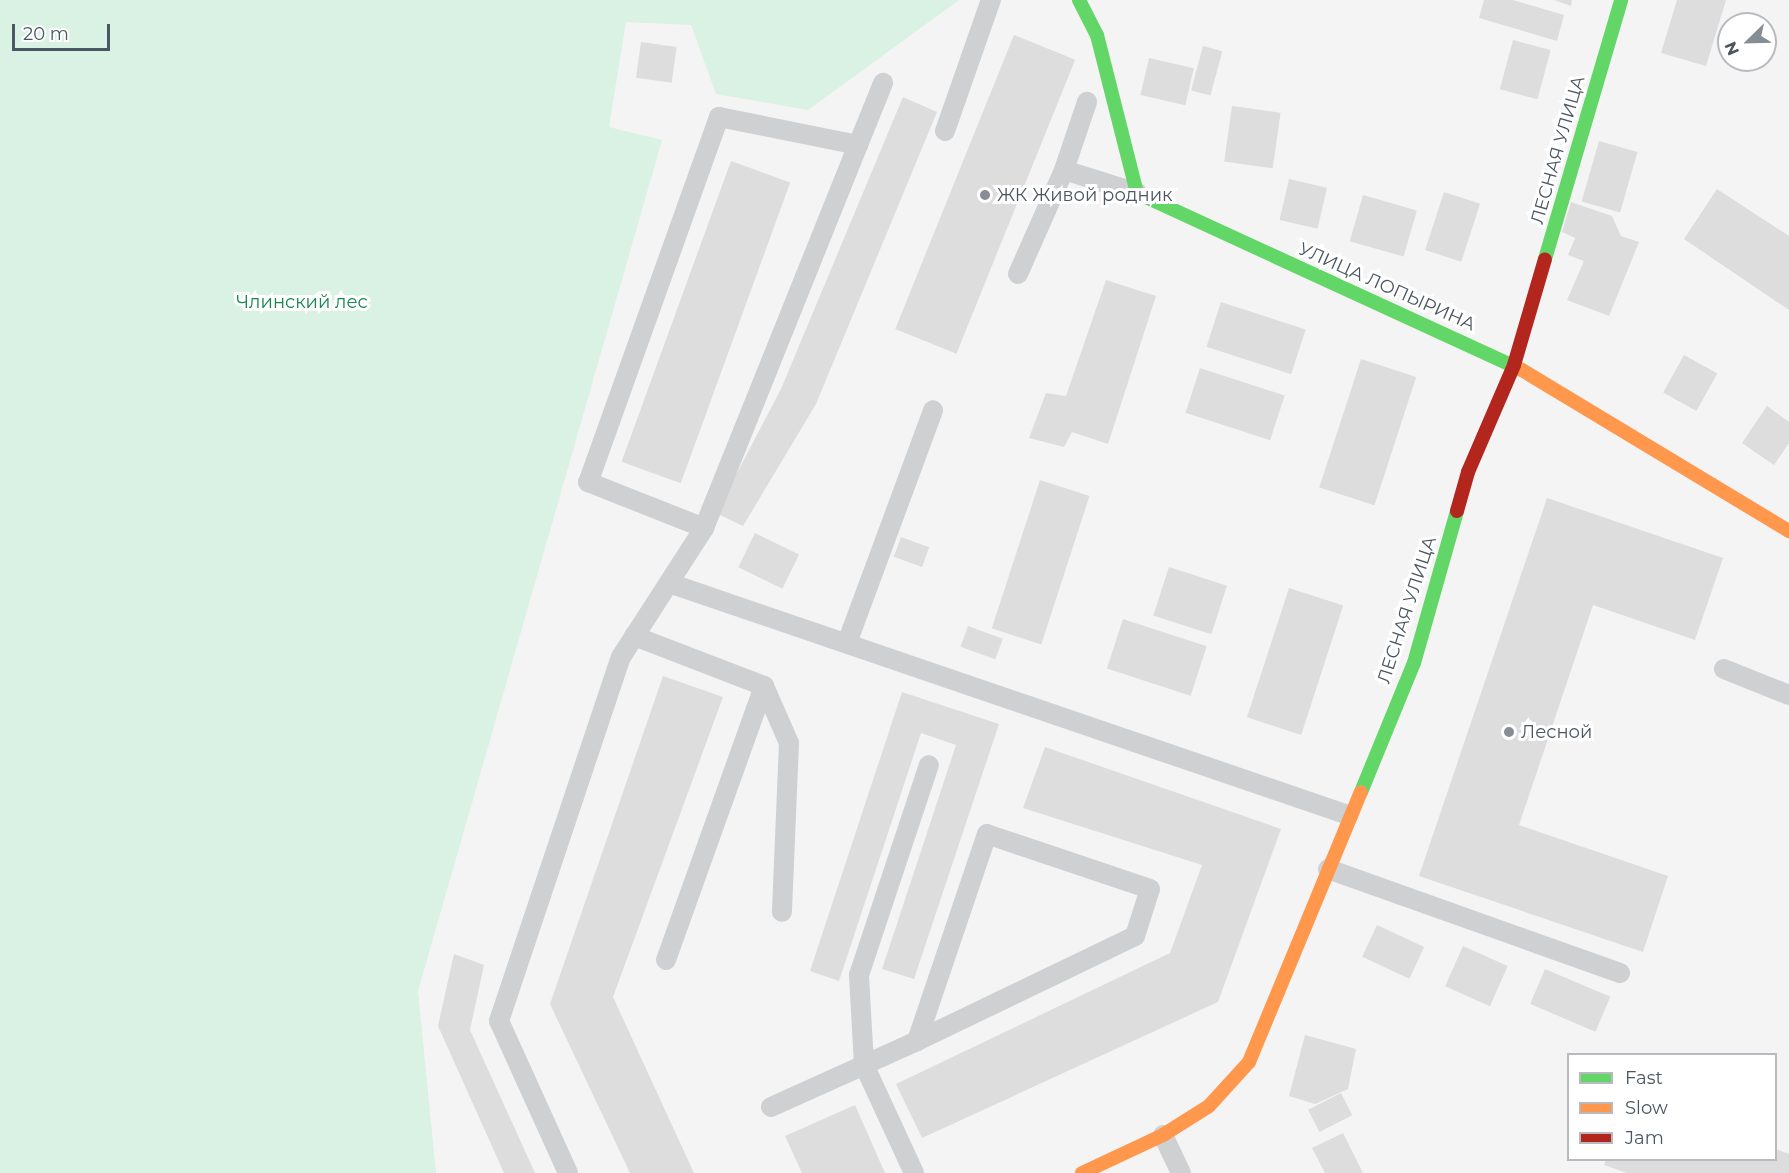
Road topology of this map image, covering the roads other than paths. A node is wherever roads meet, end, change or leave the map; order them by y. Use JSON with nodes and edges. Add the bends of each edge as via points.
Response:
{"nodes":[{"id":1,"x":992,"y":0,"type":"edge"},
{"id":2,"x":1079,"y":0,"type":"edge"},
{"id":3,"x":1621,"y":0,"type":"edge"},
{"id":4,"x":883,"y":83,"type":"dead end"},
{"id":5,"x":1087,"y":102,"type":"dead end"},
{"id":6,"x":945,"y":131,"type":"dead end"},
{"id":7,"x":858,"y":145,"type":"junction"},
{"id":8,"x":1064,"y":170,"type":"junction"},
{"id":9,"x":1137,"y":193,"type":"junction"},
{"id":10,"x":1018,"y":274,"type":"dead end"},
{"id":11,"x":1514,"y":364,"type":"junction"},
{"id":12,"x":933,"y":410,"type":"dead end"},
{"id":13,"x":704,"y":528,"type":"junction"},
{"id":14,"x":1789,"y":531,"type":"edge"},
{"id":15,"x":669,"y":583,"type":"junction"},
{"id":16,"x":634,"y":636,"type":"junction"},
{"id":17,"x":847,"y":643,"type":"junction"},
{"id":18,"x":1724,"y":669,"type":"dead end"},
{"id":19,"x":764,"y":686,"type":"junction"},
{"id":20,"x":1789,"y":695,"type":"edge"},
{"id":21,"x":930,"y":765,"type":"dead end"},
{"id":22,"x":1348,"y":815,"type":"junction"},
{"id":23,"x":1328,"y":869,"type":"junction"},
{"id":24,"x":782,"y":912,"type":"dead end"},
{"id":25,"x":666,"y":960,"type":"dead end"},
{"id":26,"x":1620,"y":973,"type":"dead end"},
{"id":27,"x":917,"y":1041,"type":"junction"},
{"id":28,"x":864,"y":1065,"type":"junction"},
{"id":29,"x":771,"y":1107,"type":"dead end"},
{"id":30,"x":1163,"y":1135,"type":"junction"},
{"id":31,"x":568,"y":1173,"type":"edge"},
{"id":32,"x":914,"y":1173,"type":"edge"},
{"id":33,"x":1082,"y":1173,"type":"edge"},
{"id":34,"x":1181,"y":1173,"type":"edge"}],
"edges":[{"from":1,"to":6,"type":"lane"},
{"from":2,"to":9,"type":"street","via":[[1097,35]]},
{"from":3,"to":11,"type":"street","name":"ЛЕСНАЯ УЛИЦА"},
{"from":4,"to":7,"type":"lane"},
{"from":5,"to":8,"type":"lane"},
{"from":7,"to":13,"type":"lane"},
{"from":7,"to":13,"type":"lane","via":[[719,117],[588,482]]},
{"from":8,"to":9,"type":"lane"},
{"from":8,"to":10,"type":"lane"},
{"from":9,"to":11,"type":"street","name":"УЛИЦА ЛОПЫРИНА"},
{"from":11,"to":14,"type":"street","name":"УЛИЦА ЛОПЫРИНА"},
{"from":11,"to":22,"type":"street","name":"ЛЕСНАЯ УЛИЦА","via":[[1468,472],[1414,663]]},
{"from":12,"to":17,"type":"lane"},
{"from":13,"to":15,"type":"lane"},
{"from":15,"to":16,"type":"lane"},
{"from":15,"to":17,"type":"lane"},
{"from":16,"to":19,"type":"lane"},
{"from":16,"to":31,"type":"lane","via":[[621,657],[499,1021]]},
{"from":17,"to":22,"type":"lane"},
{"from":18,"to":20,"type":"lane"},
{"from":19,"to":24,"type":"lane","via":[[789,743]]},
{"from":19,"to":25,"type":"lane"},
{"from":21,"to":28,"type":"lane","via":[[860,975]]},
{"from":22,"to":23,"type":"street","name":"ЛЕСНАЯ УЛИЦА"},
{"from":23,"to":26,"type":"lane"},
{"from":23,"to":30,"type":"street","name":"ЛЕСНАЯ УЛИЦА","via":[[1249,1062],[1209,1106]]},
{"from":27,"to":27,"type":"lane","via":[[987,834],[1150,889],[1135,936]]},
{"from":27,"to":28,"type":"lane"},
{"from":28,"to":29,"type":"lane"},
{"from":28,"to":32,"type":"lane"},
{"from":30,"to":33,"type":"street","name":"ЛЕСНАЯ УЛИЦА"},
{"from":30,"to":34,"type":"lane"}]}
